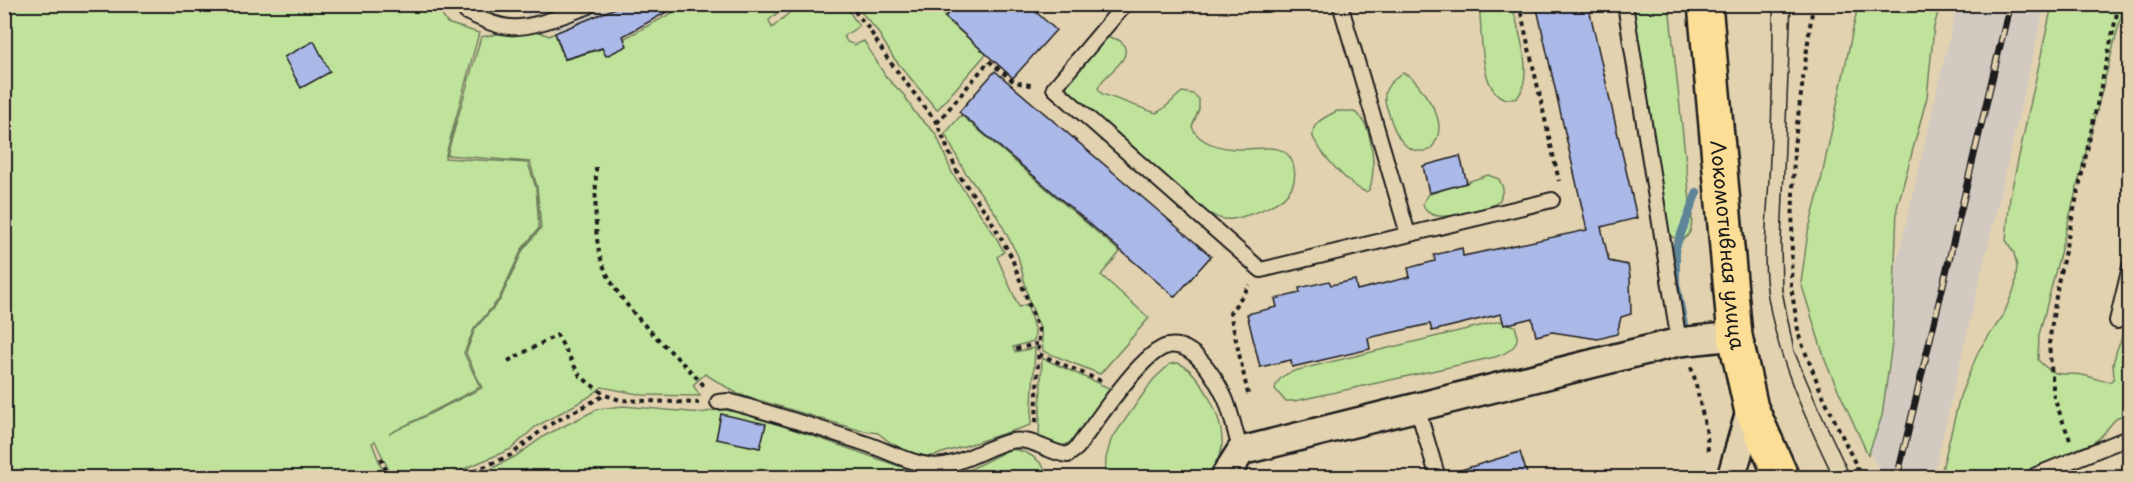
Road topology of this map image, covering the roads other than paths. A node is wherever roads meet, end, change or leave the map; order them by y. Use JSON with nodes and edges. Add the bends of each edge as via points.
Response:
{"nodes":[{"id":1,"x":1125,"y":4,"type":"edge"},
{"id":2,"x":1340,"y":4,"type":"edge"},
{"id":3,"x":1625,"y":4,"type":"edge"},
{"id":4,"x":1705,"y":4,"type":"edge"},
{"id":5,"x":588,"y":5,"type":"edge"},
{"id":6,"x":466,"y":12,"type":"dead end"},
{"id":7,"x":1557,"y":195,"type":"road end"},
{"id":8,"x":1408,"y":234,"type":"junction"},
{"id":9,"x":2130,"y":267,"type":"edge"},
{"id":10,"x":2117,"y":321,"type":"dead end"},
{"id":11,"x":1735,"y":336,"type":"junction"},
{"id":12,"x":1679,"y":342,"type":"junction"},
{"id":13,"x":718,"y":402,"type":"road end"},
{"id":14,"x":1417,"y":407,"type":"junction"},
{"id":15,"x":1751,"y":408,"type":"junction"},
{"id":16,"x":2130,"y":441,"type":"edge"},
{"id":17,"x":1241,"y":451,"type":"junction"},
{"id":18,"x":1224,"y":477,"type":"edge"},
{"id":19,"x":1438,"y":477,"type":"edge"},
{"id":20,"x":1731,"y":477,"type":"edge"},
{"id":21,"x":1782,"y":477,"type":"edge"},
{"id":22,"x":2034,"y":477,"type":"edge"}],
"edges":[{"from":1,"to":8,"type":"lane","via":[[1053,88],[1261,270]]},
{"from":2,"to":8,"type":"lane"},
{"from":3,"to":12,"type":"lane"},
{"from":4,"to":11,"type":"main road","name":"Локомотивная улица"},
{"from":5,"to":6,"type":"lane","via":[[512,28]]},
{"from":7,"to":8,"type":"lane"},
{"from":9,"to":10,"type":"lane"},
{"from":11,"to":12,"type":"street"},
{"from":11,"to":15,"type":"main road","name":"Локомотивная улица"},
{"from":12,"to":14,"type":"street"},
{"from":13,"to":17,"type":"lane","via":[[728,401],[799,421],[931,466],[951,463],[1012,441],[1035,442],[1068,455],[1144,361],[1167,346],[1188,348],[1204,364],[1225,398]]},
{"from":14,"to":17,"type":"street"},
{"from":14,"to":19,"type":"lane"},
{"from":15,"to":20,"type":"street"},
{"from":15,"to":21,"type":"main road","name":"Локомотивная улица"},
{"from":16,"to":22,"type":"lane","via":[[2126,439]]},
{"from":17,"to":18,"type":"street"}]}
